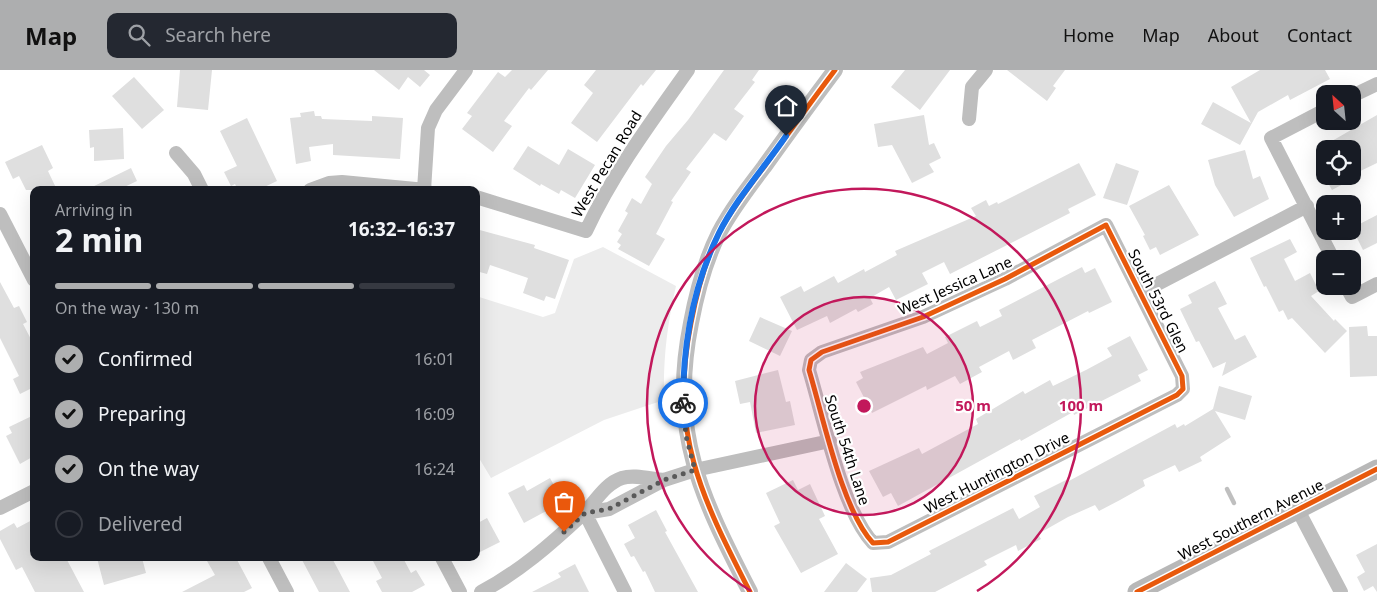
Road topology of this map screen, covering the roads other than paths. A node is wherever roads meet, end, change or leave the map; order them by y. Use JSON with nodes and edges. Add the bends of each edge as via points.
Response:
{"nodes":[{"id":1,"x":466,"y":70,"type":"edge"},
{"id":2,"x":688,"y":70,"type":"edge"},
{"id":3,"x":835,"y":70,"type":"edge"},
{"id":4,"x":986,"y":70,"type":"edge"},
{"id":5,"x":1377,"y":84,"type":"edge"},
{"id":6,"x":1361,"y":92,"type":"edge"},
{"id":7,"x":1316,"y":115,"type":"edge"},
{"id":8,"x":969,"y":119,"type":"dead end"},
{"id":9,"x":176,"y":153,"type":"dead end"},
{"id":10,"x":200,"y":186,"type":"edge"},
{"id":11,"x":323,"y":186,"type":"edge"},
{"id":12,"x":384,"y":186,"type":"edge"},
{"id":13,"x":425,"y":186,"type":"edge"},
{"id":14,"x":480,"y":199,"type":"edge"},
{"id":15,"x":1307,"y":206,"type":"junction"},
{"id":16,"x":0,"y":214,"type":"edge"},
{"id":17,"x":1106,"y":225,"type":"joint"},
{"id":18,"x":1329,"y":250,"type":"edge"},
{"id":19,"x":30,"y":272,"type":"edge"},
{"id":20,"x":1377,"y":284,"type":"edge"},
{"id":21,"x":1361,"y":289,"type":"edge"},
{"id":22,"x":1140,"y":293,"type":"junction"},
{"id":23,"x":811,"y":360,"type":"joint"},
{"id":24,"x":1183,"y":388,"type":"joint"},
{"id":25,"x":830,"y":441,"type":"junction"},
{"id":26,"x":1377,"y":469,"type":"edge"},
{"id":27,"x":695,"y":470,"type":"junction"},
{"id":28,"x":664,"y":480,"type":"junction"},
{"id":29,"x":613,"y":484,"type":"junction"},
{"id":30,"x":30,"y":493,"type":"edge"},
{"id":31,"x":622,"y":502,"type":"junction"},
{"id":32,"x":0,"y":508,"type":"edge"},
{"id":33,"x":1298,"y":510,"type":"junction"},
{"id":34,"x":585,"y":513,"type":"junction"},
{"id":35,"x":873,"y":543,"type":"joint"},
{"id":36,"x":271,"y":561,"type":"edge"},
{"id":37,"x":444,"y":561,"type":"edge"},
{"id":38,"x":287,"y":592,"type":"edge"},
{"id":39,"x":460,"y":592,"type":"edge"},
{"id":40,"x":481,"y":592,"type":"edge"},
{"id":41,"x":625,"y":592,"type":"edge"},
{"id":42,"x":750,"y":592,"type":"edge"},
{"id":43,"x":1137,"y":592,"type":"edge"},
{"id":44,"x":1341,"y":592,"type":"edge"}],
"edges":[{"from":1,"to":13,"type":"street","via":[[436,110],[428,128]]},
{"from":2,"to":14,"type":"street","name":"West Pecan Road","via":[[638,140],[586,231]]},
{"from":3,"to":27,"type":"street","via":[[720,232],[699,284],[683,366],[686,428]]},
{"from":4,"to":8,"type":"street","via":[[972,87]]},
{"from":5,"to":6,"type":"street"},
{"from":7,"to":15,"type":"street","via":[[1271,138]]},
{"from":9,"to":10,"type":"street"},
{"from":11,"to":12,"type":"street","via":[[342,182]]},
{"from":15,"to":18,"type":"street"},
{"from":15,"to":22,"type":"street"},
{"from":16,"to":19,"type":"street"},
{"from":17,"to":22,"type":"street","name":"South 53rd Glen"},
{"from":17,"to":23,"type":"street","name":"West Jessica Lane","via":[[923,317],[822,352]]},
{"from":20,"to":21,"type":"street"},
{"from":22,"to":24,"type":"street","name":"South 53rd Glen","via":[[1182,376]]},
{"from":23,"to":25,"type":"street","name":"South 54th Lane","via":[[809,370]]},
{"from":24,"to":35,"type":"street","name":"West Huntington Drive","via":[[1177,395],[888,542]]},
{"from":25,"to":27,"type":"street"},
{"from":25,"to":35,"type":"street","name":"South 54th Lane","via":[[845,491],[863,532]]},
{"from":26,"to":33,"type":"main road","name":"West Southern Avenue"},
{"from":27,"to":28,"type":"street"},
{"from":27,"to":42,"type":"street"},
{"from":28,"to":29,"type":"street","via":[[622,478]]},
{"from":28,"to":31,"type":"street"},
{"from":29,"to":31,"type":"street"},
{"from":29,"to":34,"type":"street","via":[[595,499]]},
{"from":30,"to":32,"type":"street"},
{"from":31,"to":34,"type":"street","via":[[609,509]]},
{"from":33,"to":43,"type":"main road","name":"West Southern Avenue"},
{"from":33,"to":44,"type":"street"},
{"from":34,"to":40,"type":"street","via":[[505,580]]},
{"from":34,"to":41,"type":"street"},
{"from":36,"to":38,"type":"street"},
{"from":37,"to":39,"type":"street"}]}
